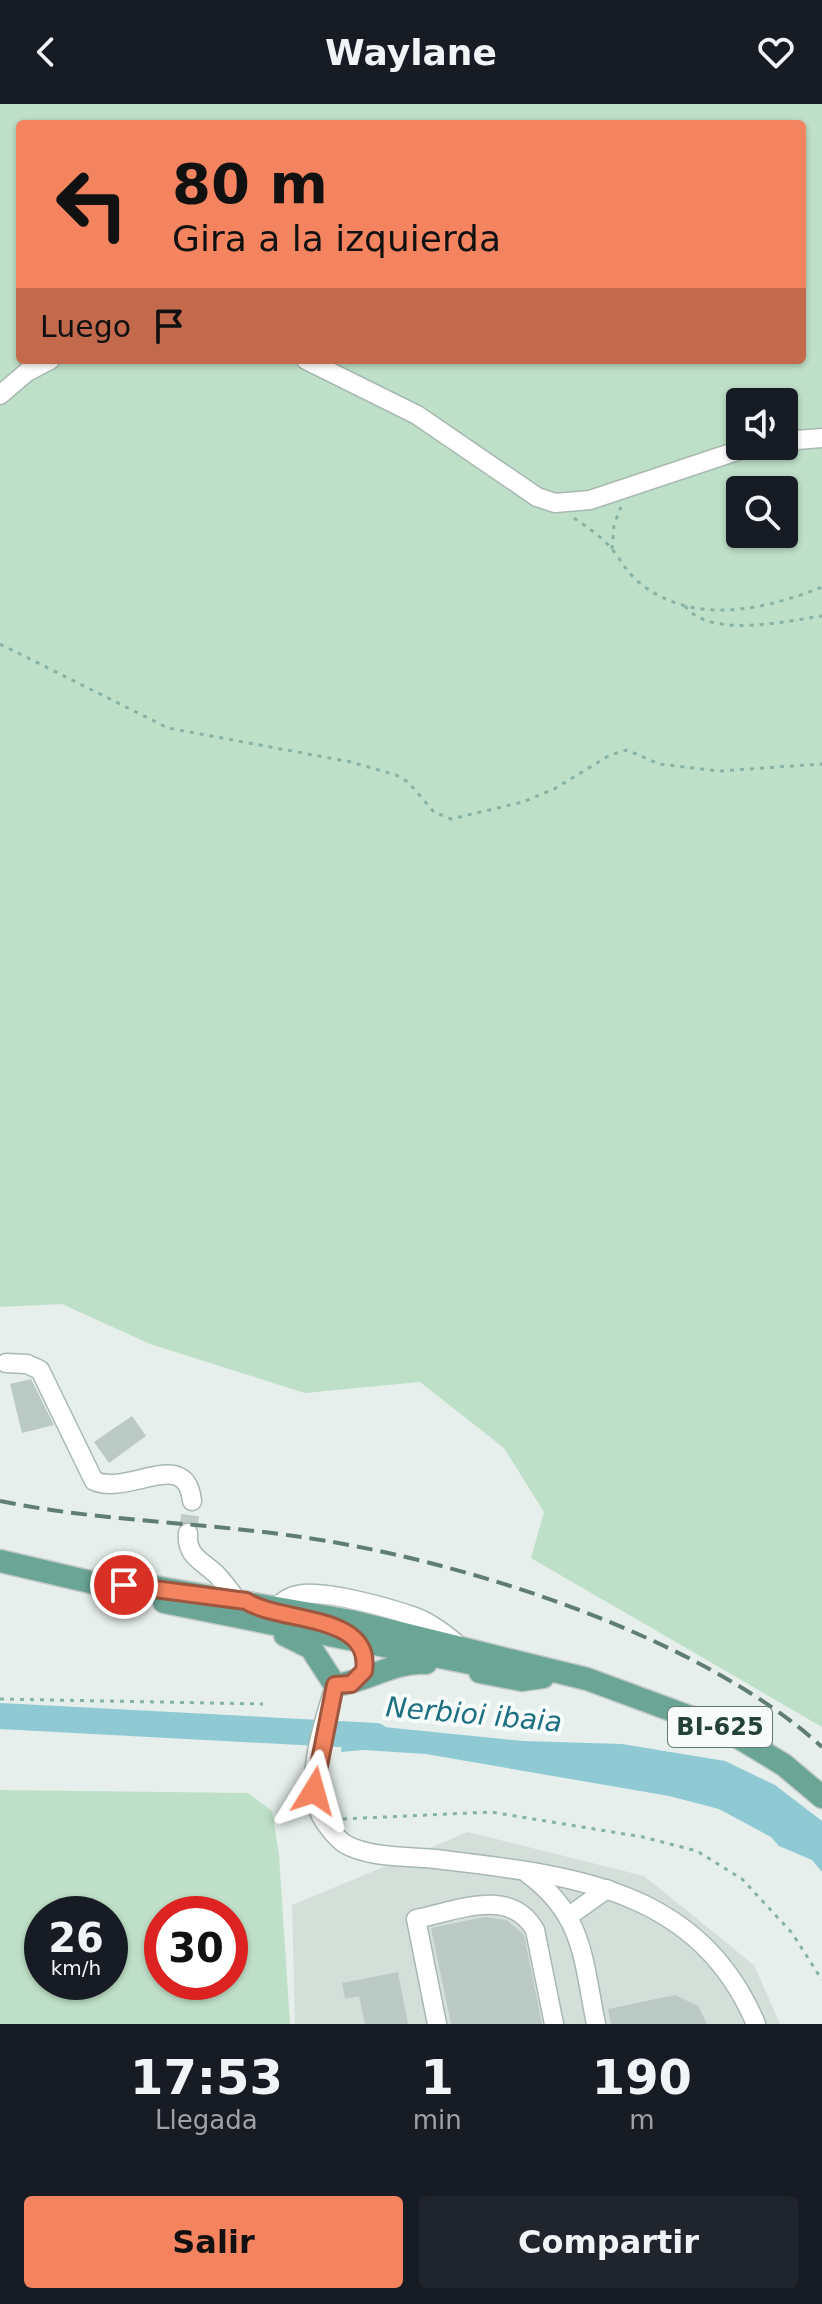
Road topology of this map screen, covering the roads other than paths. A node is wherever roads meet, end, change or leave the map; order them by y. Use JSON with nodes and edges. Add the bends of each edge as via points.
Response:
{"nodes":[{"id":1,"x":42,"y":364,"type":"edge"},
{"id":2,"x":314,"y":364,"type":"edge"},
{"id":3,"x":0,"y":395,"type":"edge"},
{"id":4,"x":822,"y":438,"type":"edge"},
{"id":5,"x":798,"y":440,"type":"edge"},
{"id":6,"x":726,"y":454,"type":"edge"},
{"id":7,"x":6,"y":1363,"type":"dead end"},
{"id":8,"x":192,"y":1501,"type":"dead end"},
{"id":9,"x":188,"y":1533,"type":"tunnel mouth"},
{"id":10,"x":0,"y":1561,"type":"edge"},
{"id":11,"x":105,"y":1585,"type":"junction"},
{"id":12,"x":242,"y":1600,"type":"junction"},
{"id":13,"x":177,"y":1605,"type":"junction"},
{"id":14,"x":350,"y":1638,"type":"junction"},
{"id":15,"x":483,"y":1651,"type":"junction"},
{"id":16,"x":543,"y":1677,"type":"junction"},
{"id":17,"x":330,"y":1678,"type":"junction"},
{"id":18,"x":360,"y":1678,"type":"junction"},
{"id":19,"x":603,"y":1686,"type":"junction"},
{"id":20,"x":822,"y":1797,"type":"edge"},
{"id":21,"x":522,"y":1870,"type":"junction"},
{"id":22,"x":607,"y":1889,"type":"junction"},
{"id":23,"x":569,"y":1916,"type":"junction"},
{"id":24,"x":437,"y":2024,"type":"edge"},
{"id":25,"x":554,"y":2024,"type":"edge"},
{"id":26,"x":596,"y":2024,"type":"edge"},
{"id":27,"x":756,"y":2024,"type":"edge"}],
"edges":[{"from":1,"to":3,"type":"street"},
{"from":2,"to":6,"type":"street","via":[[417,415],[537,497],[561,503],[590,500]]},
{"from":4,"to":5,"type":"street"},
{"from":7,"to":8,"type":"street","via":[[40,1370],[94,1481],[109,1487],[165,1473],[183,1477]]},
{"from":9,"to":12,"type":"street","via":[[194,1558]]},
{"from":10,"to":11,"type":"main road","number":"BI-625"},
{"from":11,"to":12,"type":"main road","number":"BI-625","via":[[143,1585]]},
{"from":11,"to":13,"type":"main road"},
{"from":12,"to":14,"type":"main road","via":[[262,1611],[328,1624]]},
{"from":12,"to":15,"type":"main road","number":"BI-625"},
{"from":13,"to":14,"type":"main road"},
{"from":13,"to":17,"type":"main road","via":[[197,1618],[301,1641]]},
{"from":14,"to":15,"type":"main road","via":[[365,1632]]},
{"from":14,"to":16,"type":"main road"},
{"from":14,"to":17,"type":"main road","via":[[328,1653]]},
{"from":14,"to":18,"type":"main road","via":[[365,1664]]},
{"from":15,"to":19,"type":"main road","number":"BI-625"},
{"from":16,"to":18,"type":"main road","via":[[522,1680],[406,1662]]},
{"from":16,"to":19,"type":"main road"},
{"from":17,"to":18,"type":"main road"},
{"from":17,"to":21,"type":"street","via":[[314,1791],[343,1843]]},
{"from":19,"to":20,"type":"main road","number":"BI-625","via":[[728,1731],[784,1765]]},
{"from":21,"to":22,"type":"street"},
{"from":21,"to":23,"type":"street","via":[[547,1888]]},
{"from":22,"to":23,"type":"street"},
{"from":22,"to":27,"type":"street","via":[[650,1905],[701,1942],[738,1985]]},
{"from":23,"to":26,"type":"street"},
{"from":24,"to":25,"type":"street","via":[[416,1919],[496,1903],[511,1905],[535,1930]]}]}
